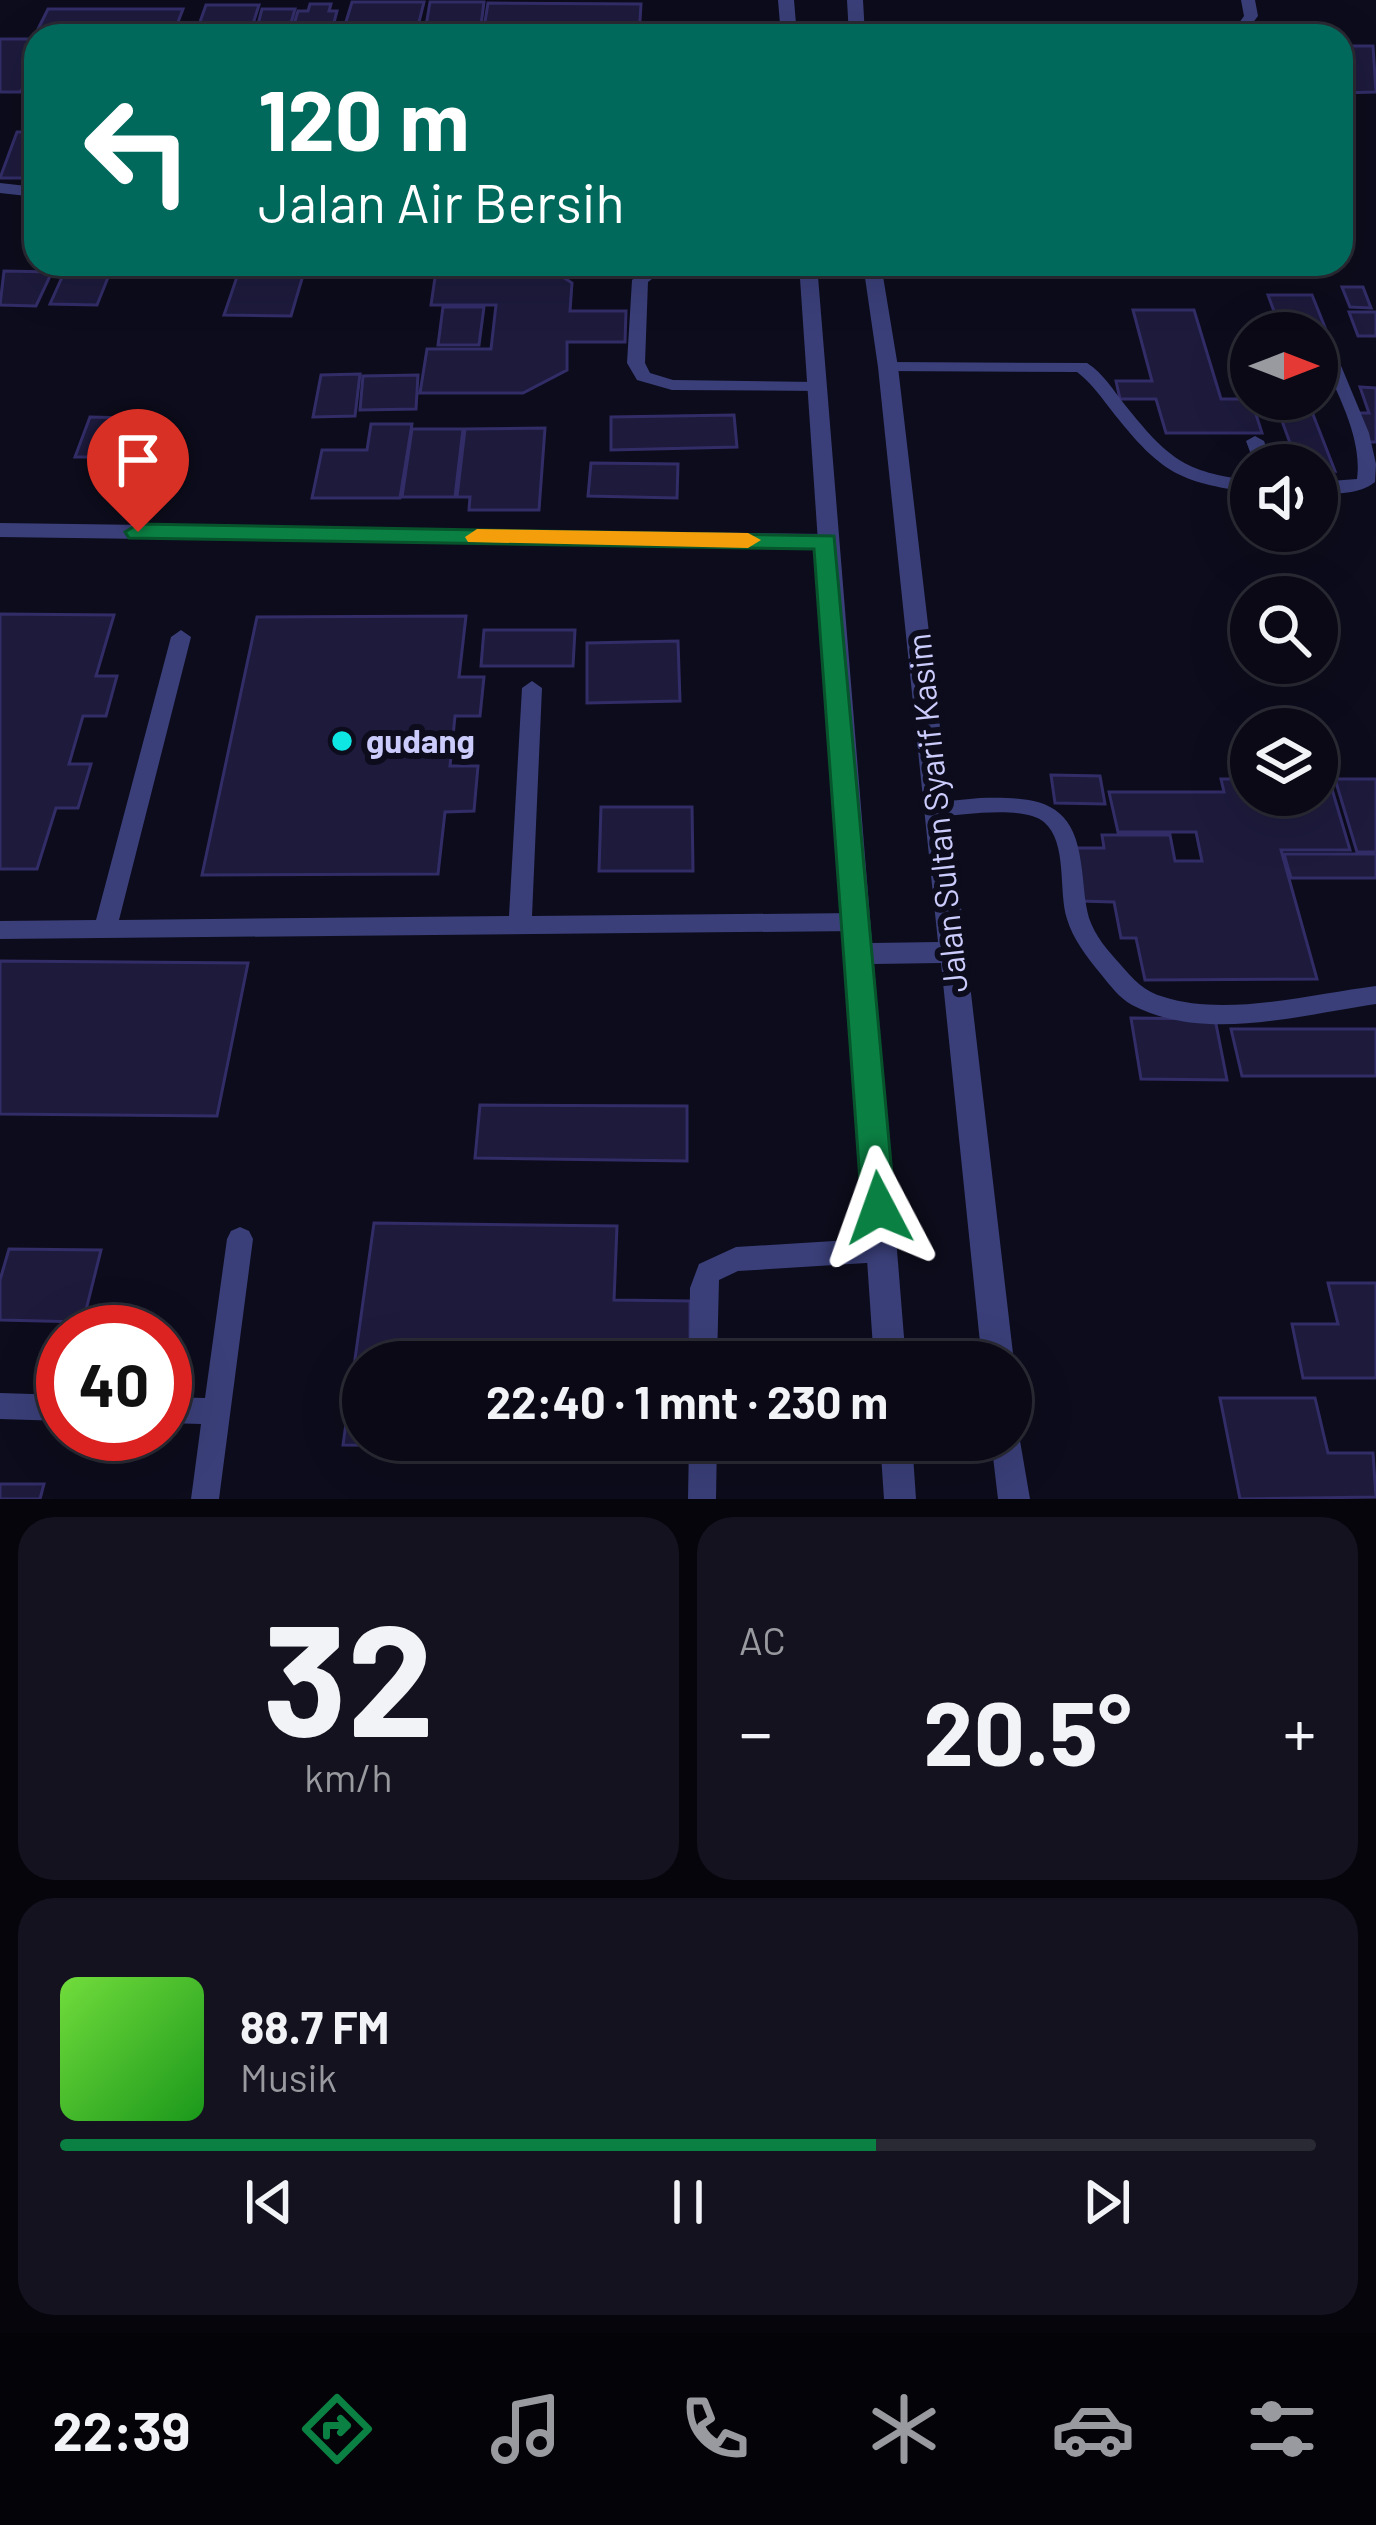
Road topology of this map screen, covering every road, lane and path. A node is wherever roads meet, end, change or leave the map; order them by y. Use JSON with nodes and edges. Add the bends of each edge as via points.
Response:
{"nodes":[{"id":1,"x":646,"y":276,"type":"edge"},
{"id":2,"x":809,"y":276,"type":"edge"},
{"id":3,"x":874,"y":276,"type":"edge"},
{"id":4,"x":888,"y":367,"type":"junction"},
{"id":5,"x":1338,"y":380,"type":"edge"},
{"id":6,"x":817,"y":387,"type":"junction"},
{"id":7,"x":1255,"y":440,"type":"dead end"},
{"id":8,"x":1256,"y":444,"type":"edge"},
{"id":9,"x":1230,"y":484,"type":"edge"},
{"id":10,"x":1338,"y":487,"type":"edge"},
{"id":11,"x":0,"y":530,"type":"edge"},
{"id":12,"x":826,"y":542,"type":"junction"},
{"id":13,"x":181,"y":637,"type":"dead end"},
{"id":14,"x":532,"y":688,"type":"dead end"},
{"id":15,"x":936,"y":809,"type":"junction"},
{"id":16,"x":857,"y":922,"type":"junction"},
{"id":17,"x":520,"y":927,"type":"junction"},
{"id":18,"x":105,"y":929,"type":"junction"},
{"id":19,"x":0,"y":930,"type":"edge"},
{"id":20,"x":952,"y":952,"type":"junction"},
{"id":21,"x":860,"y":954,"type":"junction"},
{"id":22,"x":1376,"y":995,"type":"edge"},
{"id":23,"x":240,"y":1239,"type":"dead end"},
{"id":24,"x":882,"y":1250,"type":"junction"},
{"id":25,"x":703,"y":1341,"type":"edge"},
{"id":26,"x":888,"y":1341,"type":"edge"},
{"id":27,"x":996,"y":1341,"type":"edge"},
{"id":28,"x":0,"y":1406,"type":"edge"},
{"id":29,"x":36,"y":1407,"type":"edge"},
{"id":30,"x":192,"y":1411,"type":"edge"},
{"id":31,"x":216,"y":1411,"type":"junction"},
{"id":32,"x":703,"y":1461,"type":"edge"},
{"id":33,"x":897,"y":1461,"type":"edge"},
{"id":34,"x":1009,"y":1461,"type":"edge"},
{"id":35,"x":205,"y":1499,"type":"edge"},
{"id":36,"x":703,"y":1499,"type":"edge"},
{"id":37,"x":900,"y":1499,"type":"edge"},
{"id":38,"x":1014,"y":1499,"type":"edge"}],
"edges":[{"from":1,"to":6,"type":"lane","via":[[636,344],[643,376],[672,385]]},
{"from":2,"to":6,"type":"street"},
{"from":3,"to":4,"type":"street","name":"Jalan Sultan Syarif Kasim"},
{"from":4,"to":9,"type":"lane","via":[[1081,368],[1178,472]]},
{"from":4,"to":15,"type":"street","name":"Jalan Sultan Syarif Kasim"},
{"from":5,"to":10,"type":"lane","via":[[1369,475]]},
{"from":6,"to":12,"type":"street"},
{"from":7,"to":8,"type":"lane"},
{"from":11,"to":12,"type":"street"},
{"from":12,"to":16,"type":"street"},
{"from":13,"to":18,"type":"lane"},
{"from":14,"to":17,"type":"lane"},
{"from":15,"to":20,"type":"street","name":"Jalan Sultan Syarif Kasim"},
{"from":15,"to":22,"type":"lane","via":[[1024,807],[1055,818],[1078,919],[1137,997],[1208,1011]]},
{"from":16,"to":17,"type":"lane"},
{"from":16,"to":21,"type":"street"},
{"from":17,"to":18,"type":"lane"},
{"from":18,"to":19,"type":"lane"},
{"from":20,"to":21,"type":"street"},
{"from":20,"to":27,"type":"street","name":"Jalan Sultan Syarif Kasim"},
{"from":21,"to":24,"type":"street"},
{"from":23,"to":31,"type":"lane"},
{"from":24,"to":25,"type":"lane","via":[[736,1259],[708,1272]]},
{"from":24,"to":26,"type":"street"},
{"from":28,"to":29,"type":"lane"},
{"from":30,"to":31,"type":"lane"},
{"from":31,"to":35,"type":"lane"},
{"from":32,"to":36,"type":"lane"},
{"from":33,"to":37,"type":"street"},
{"from":34,"to":38,"type":"street"}]}
